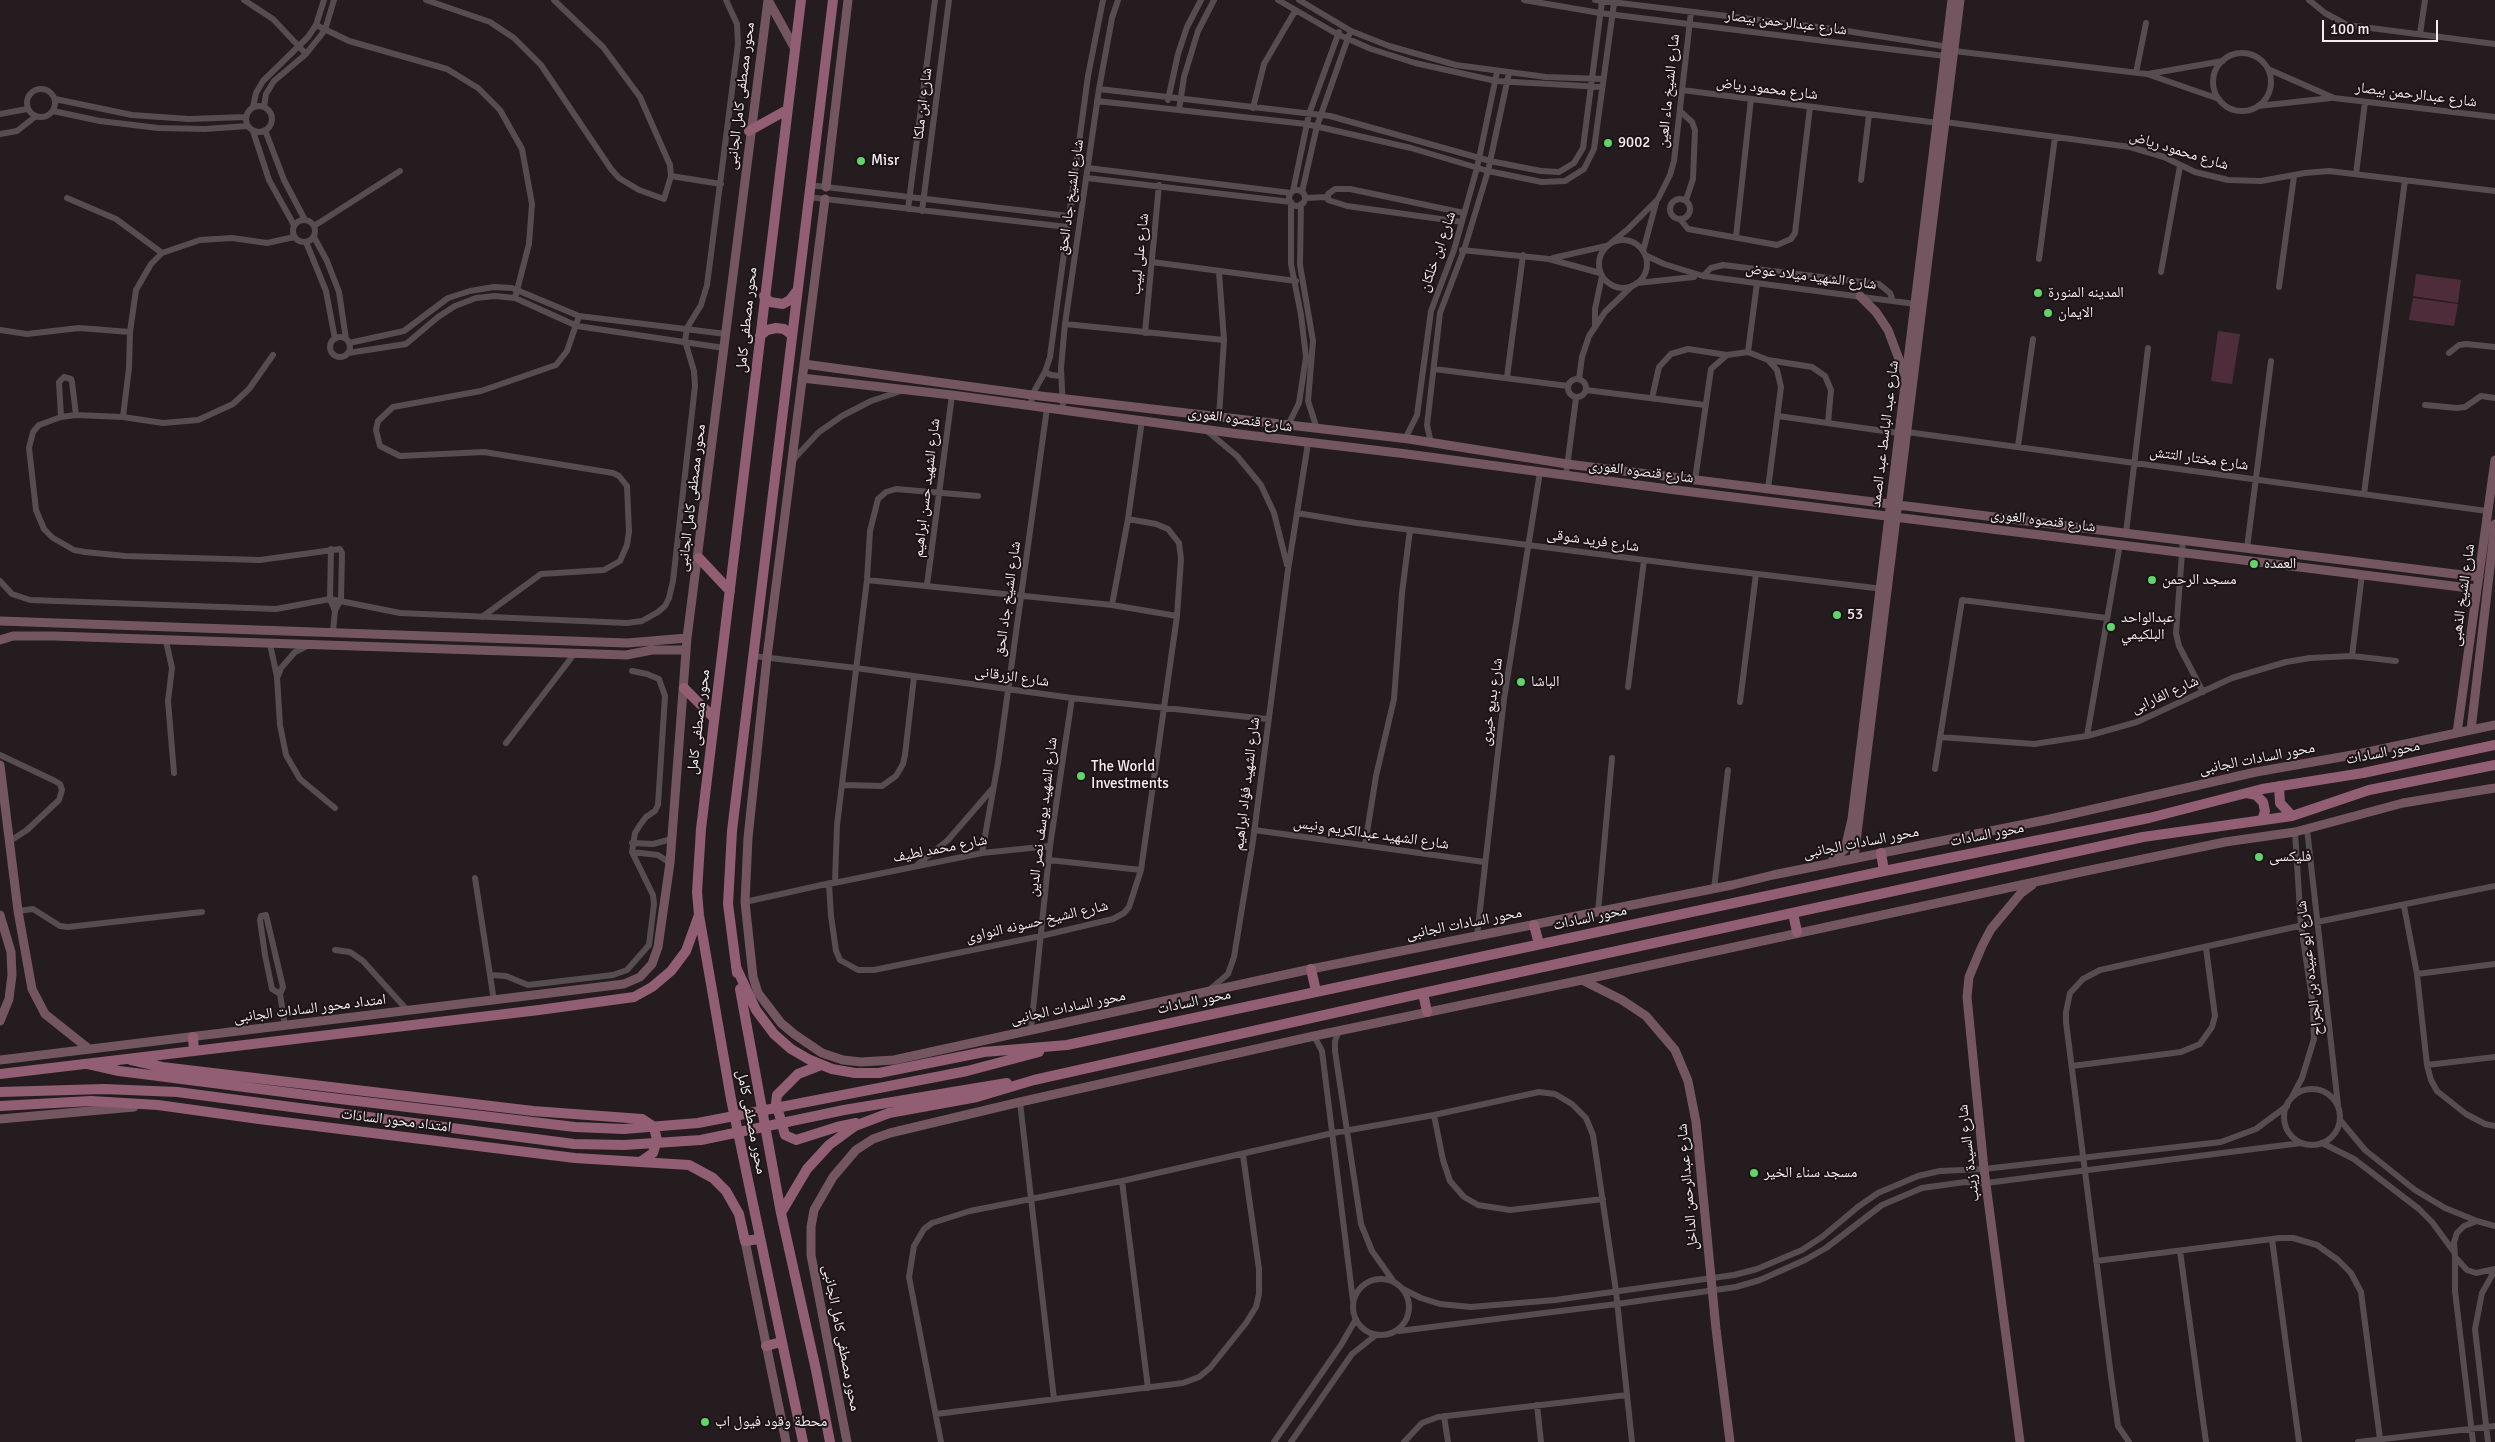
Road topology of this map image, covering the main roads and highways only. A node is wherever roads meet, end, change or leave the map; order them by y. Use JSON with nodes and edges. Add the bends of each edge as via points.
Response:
{"nodes":[{"id":1,"x":800,"y":0,"type":"edge"},
{"id":2,"x":833,"y":0,"type":"edge"},
{"id":3,"x":786,"y":111,"type":"junction"},
{"id":4,"x":750,"y":131,"type":"road end"},
{"id":5,"x":797,"y":290,"type":"junction"},
{"id":6,"x":764,"y":296,"type":"junction"},
{"id":7,"x":792,"y":335,"type":"junction"},
{"id":8,"x":760,"y":336,"type":"junction"},
{"id":9,"x":699,"y":558,"type":"road end"},
{"id":10,"x":730,"y":592,"type":"junction"},
{"id":11,"x":684,"y":688,"type":"road end"},
{"id":12,"x":714,"y":718,"type":"junction"},
{"id":13,"x":2495,"y":745,"type":"edge"},
{"id":14,"x":2495,"y":765,"type":"edge"},
{"id":15,"x":2279,"y":786,"type":"junction"},
{"id":16,"x":2247,"y":793,"type":"junction"},
{"id":17,"x":2292,"y":816,"type":"junction"},
{"id":18,"x":2262,"y":820,"type":"junction"},
{"id":19,"x":1881,"y":854,"type":"road end"},
{"id":20,"x":1884,"y":871,"type":"junction"},
{"id":21,"x":1793,"y":913,"type":"junction"},
{"id":22,"x":699,"y":914,"type":"junction"},
{"id":23,"x":1534,"y":925,"type":"road end"},
{"id":24,"x":1797,"y":932,"type":"road end"},
{"id":25,"x":1539,"y":944,"type":"junction"},
{"id":26,"x":736,"y":967,"type":"junction"},
{"id":27,"x":1311,"y":969,"type":"road end"},
{"id":28,"x":1316,"y":991,"type":"junction"},
{"id":29,"x":1423,"y":993,"type":"junction"},
{"id":30,"x":1427,"y":1012,"type":"road end"},
{"id":31,"x":193,"y":1037,"type":"road end"},
{"id":32,"x":1067,"y":1045,"type":"junction"},
{"id":33,"x":194,"y":1051,"type":"junction"},
{"id":34,"x":126,"y":1059,"type":"junction"},
{"id":35,"x":88,"y":1064,"type":"junction"},
{"id":36,"x":821,"y":1065,"type":"junction"},
{"id":37,"x":0,"y":1074,"type":"edge"},
{"id":38,"x":1034,"y":1080,"type":"junction"},
{"id":39,"x":0,"y":1092,"type":"edge"},
{"id":40,"x":0,"y":1106,"type":"edge"},
{"id":41,"x":861,"y":1123,"type":"junction"},
{"id":42,"x":639,"y":1163,"type":"junction"},
{"id":43,"x":782,"y":1213,"type":"junction"},
{"id":44,"x":759,"y":1239,"type":"junction"},
{"id":45,"x":781,"y":1342,"type":"junction"},
{"id":46,"x":766,"y":1346,"type":"road end"},
{"id":47,"x":803,"y":1442,"type":"edge"},
{"id":48,"x":830,"y":1442,"type":"edge"}],
"edges":[{"from":1,"to":3,"type":"main road","name":"محور مصطفى كامل"},
{"from":2,"to":5,"type":"main road","name":"محور مصطفى كامل"},
{"from":3,"to":4,"type":"main road"},
{"from":3,"to":6,"type":"main road","name":"محور مصطفى كامل"},
{"from":5,"to":6,"type":"main road","via":[[783,304],[774,303]]},
{"from":5,"to":7,"type":"main road","name":"محور مصطفى كامل"},
{"from":6,"to":8,"type":"main road","name":"محور مصطفى كامل"},
{"from":7,"to":8,"type":"main road","via":[[776,328]]},
{"from":7,"to":26,"type":"main road","name":"محور مصطفى كامل","via":[[733,823],[728,904]]},
{"from":8,"to":10,"type":"main road","name":"محور مصطفى كامل"},
{"from":9,"to":10,"type":"main road"},
{"from":10,"to":12,"type":"main road","name":"محور مصطفى كامل"},
{"from":11,"to":12,"type":"main road"},
{"from":12,"to":22,"type":"main road","name":"محور مصطفى كامل","via":[[698,860]]},
{"from":13,"to":15,"type":"main road","name":"محور السادات","via":[[2362,773]]},
{"from":14,"to":17,"type":"main road","via":[[2369,790]]},
{"from":15,"to":16,"type":"main road","name":"محور السادات"},
{"from":15,"to":17,"type":"main road","via":[[2280,804]]},
{"from":16,"to":18,"type":"main road","via":[[2256,795],[2262,802],[2265,811]]},
{"from":16,"to":20,"type":"main road","name":"محور السادات","via":[[2149,818]]},
{"from":17,"to":18,"type":"main road"},
{"from":18,"to":21,"type":"main road","via":[[2143,838]]},
{"from":19,"to":20,"type":"main road"},
{"from":20,"to":25,"type":"main road","name":"محور السادات"},
{"from":21,"to":24,"type":"main road"},
{"from":21,"to":29,"type":"main road"},
{"from":22,"to":33,"type":"main road","via":[[679,961],[662,980],[634,997]]},
{"from":22,"to":44,"type":"main road","name":"محور مصطفى كامل"},
{"from":23,"to":25,"type":"main road"},
{"from":25,"to":28,"type":"main road","name":"محور السادات"},
{"from":26,"to":36,"type":"main road","name":"محور السادات","via":[[750,1000],[774,1034],[791,1049]]},
{"from":26,"to":43,"type":"main road","name":"محور مصطفى كامل"},
{"from":27,"to":28,"type":"main road"},
{"from":28,"to":32,"type":"main road","name":"محور السادات"},
{"from":29,"to":30,"type":"main road"},
{"from":29,"to":38,"type":"main road"},
{"from":31,"to":33,"type":"main road"},
{"from":32,"to":35,"type":"main road","via":[[967,1072],[698,1123],[649,1128],[575,1127],[119,1071]]},
{"from":32,"to":36,"type":"main road","name":"محور السادات","via":[[984,1052],[879,1074],[855,1073]]},
{"from":33,"to":34,"type":"main road"},
{"from":34,"to":35,"type":"main road"},
{"from":34,"to":42,"type":"main road","via":[[162,1067],[523,1110],[642,1119],[654,1127],[657,1140],[652,1153]]},
{"from":35,"to":37,"type":"main road"},
{"from":36,"to":41,"type":"main road","via":[[798,1074],[777,1095],[776,1104],[785,1135],[796,1140]]},
{"from":38,"to":39,"type":"main road","via":[[844,1110],[701,1140],[650,1144],[574,1144],[177,1092],[104,1089]]},
{"from":38,"to":41,"type":"main road"},
{"from":40,"to":42,"type":"main road","name":"امتداد محور السادات","via":[[92,1101],[158,1104],[575,1158]]},
{"from":41,"to":43,"type":"main road","via":[[817,1156]]},
{"from":42,"to":44,"type":"main road","name":"امتداد محور السادات","via":[[689,1165],[713,1178],[735,1206],[745,1241]]},
{"from":43,"to":48,"type":"main road","name":"محور مصطفى كامل"},
{"from":44,"to":45,"type":"main road","name":"محور مصطفى كامل"},
{"from":45,"to":46,"type":"main road"},
{"from":45,"to":47,"type":"main road","name":"محور مصطفى كامل"}]}
